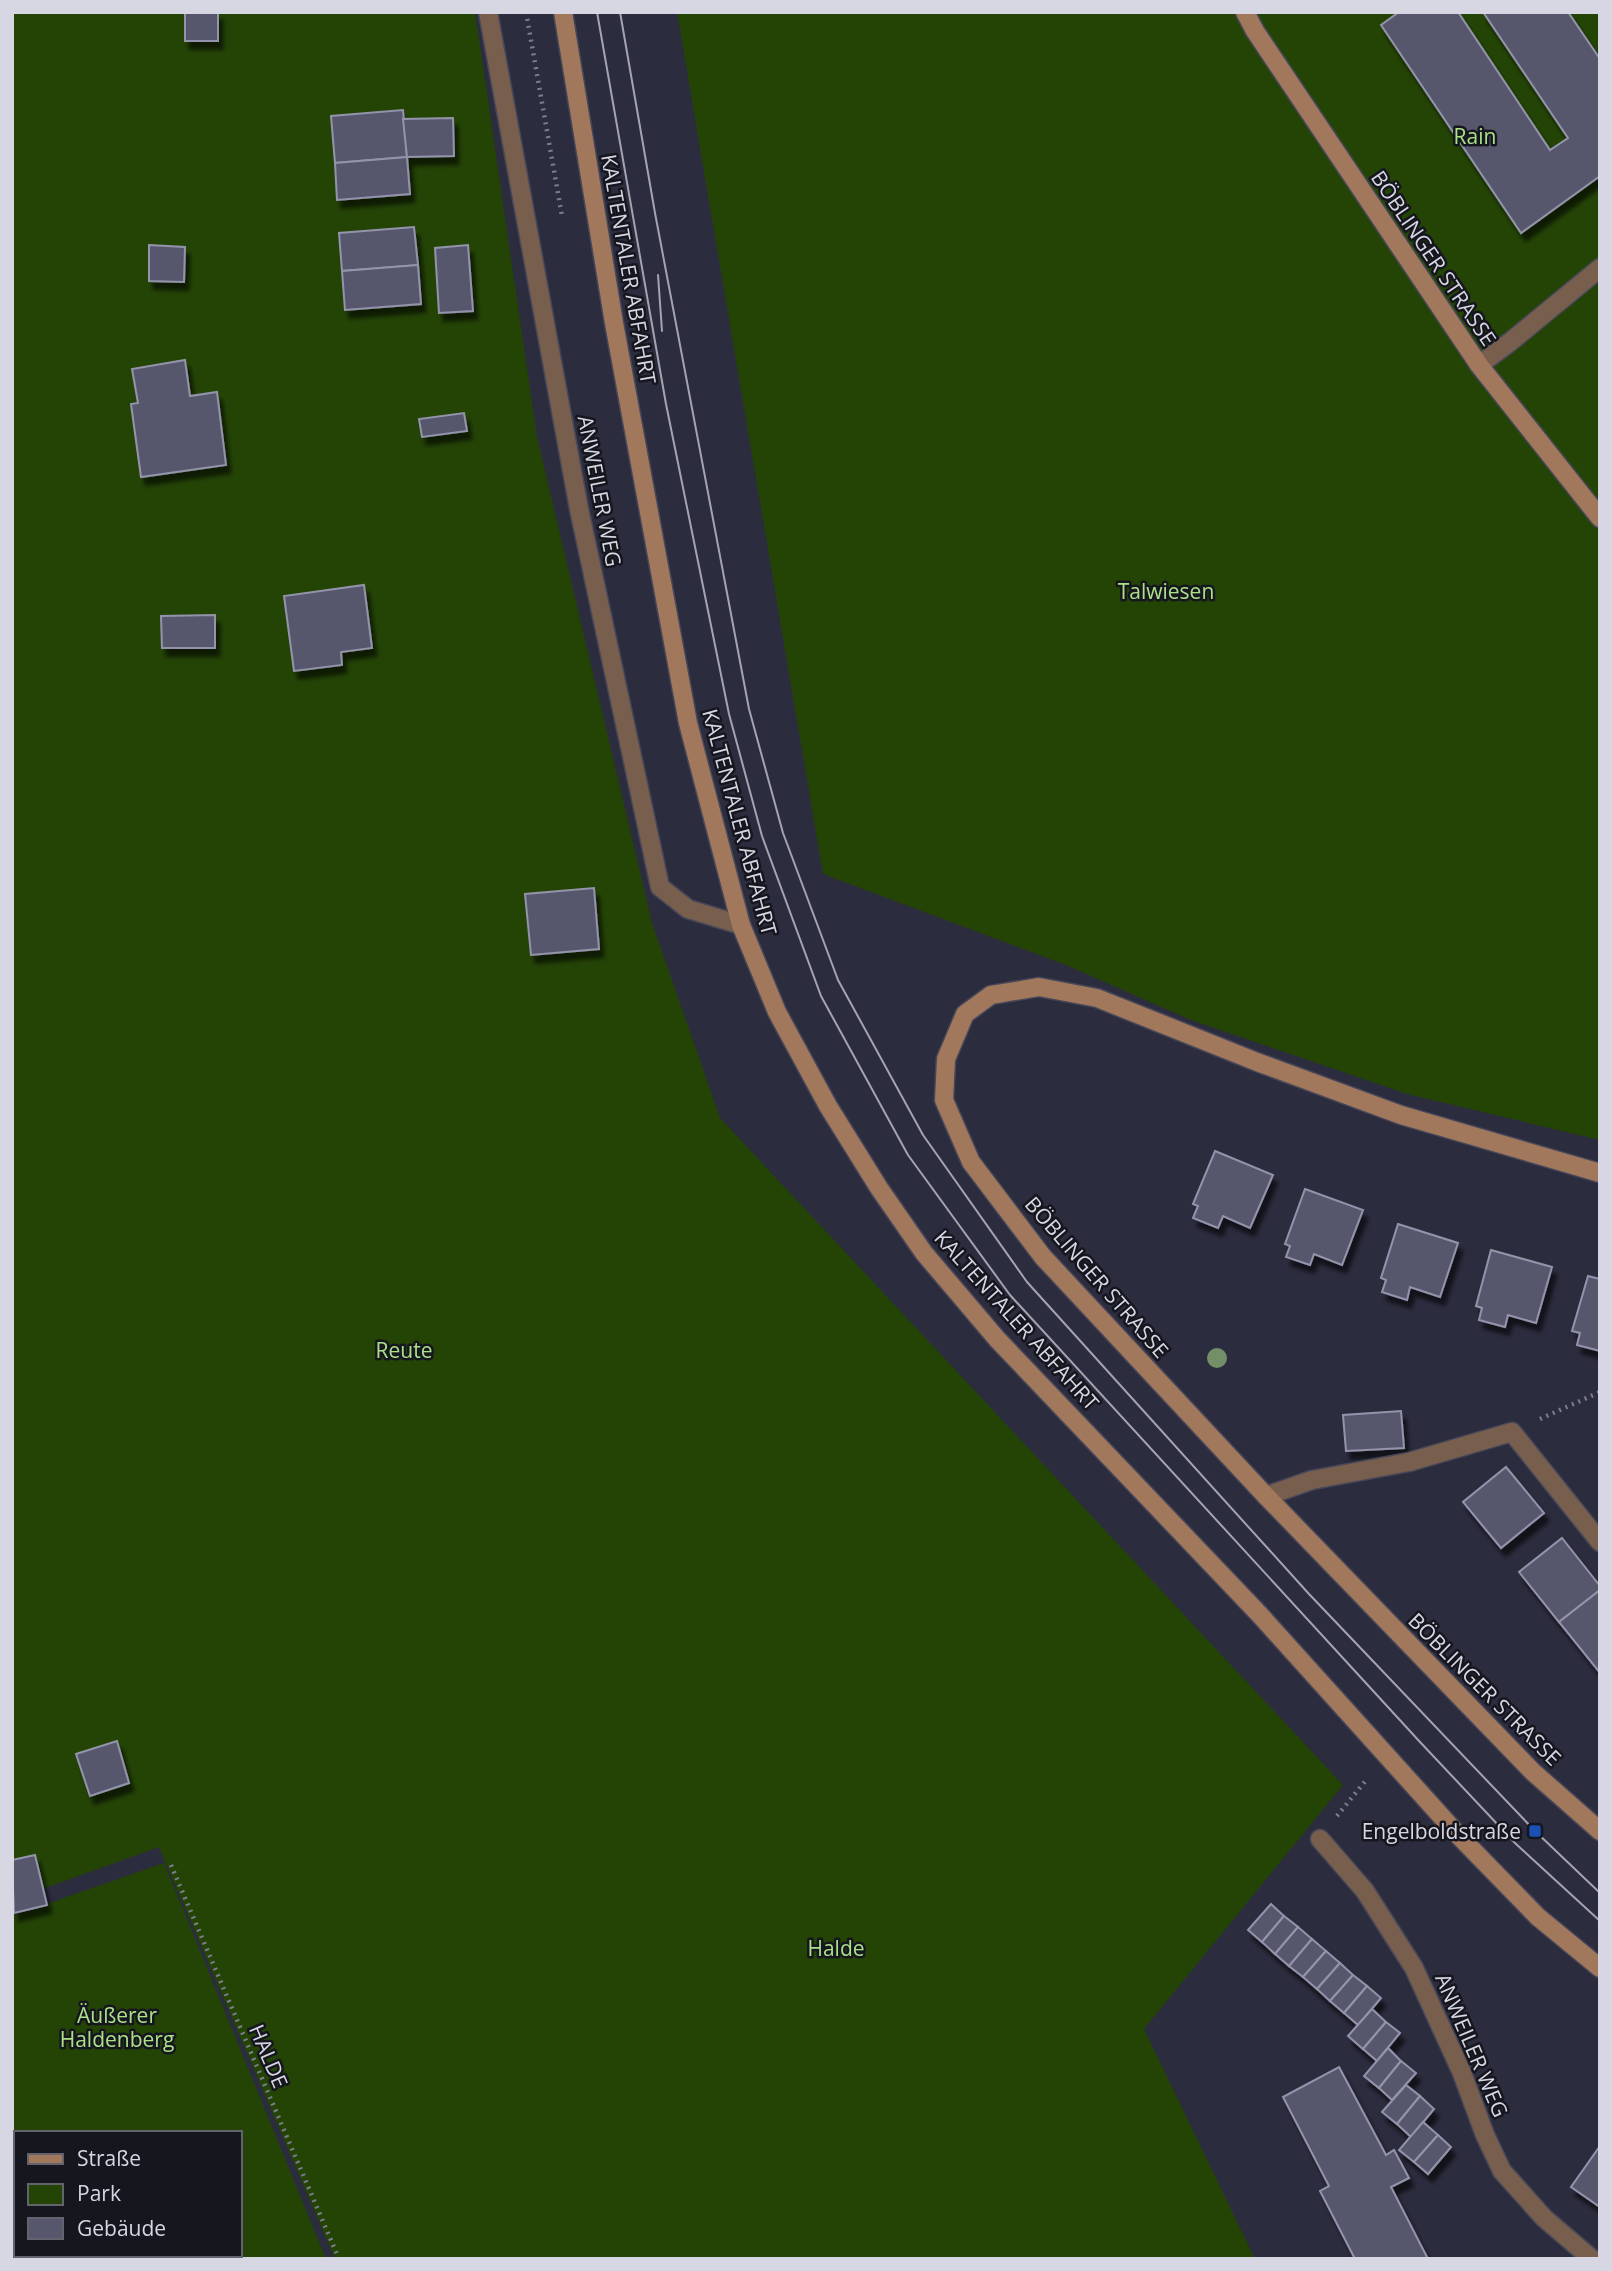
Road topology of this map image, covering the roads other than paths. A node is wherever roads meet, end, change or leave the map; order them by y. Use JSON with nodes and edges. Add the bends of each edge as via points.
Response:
{"nodes":[{"id":1,"x":488,"y":12,"type":"edge"},
{"id":2,"x":563,"y":12,"type":"edge"},
{"id":3,"x":1245,"y":12,"type":"edge"},
{"id":4,"x":1600,"y":268,"type":"edge"},
{"id":5,"x":1479,"y":365,"type":"junction"},
{"id":6,"x":1600,"y":518,"type":"edge"},
{"id":7,"x":741,"y":925,"type":"junction"},
{"id":8,"x":1600,"y":1173,"type":"edge"},
{"id":9,"x":1266,"y":1496,"type":"junction"},
{"id":10,"x":1600,"y":1542,"type":"edge"},
{"id":11,"x":1600,"y":1831,"type":"edge"},
{"id":12,"x":1320,"y":1839,"type":"road end"},
{"id":13,"x":1600,"y":1968,"type":"edge"},
{"id":14,"x":1592,"y":2259,"type":"edge"}],
"edges":[{"from":1,"to":7,"type":"street","name":"ANWEILER WEG","via":[[579,509],[660,887],[688,909]]},
{"from":2,"to":7,"type":"main road","name":"KALTENTALER ABFAHRT","via":[[614,323],[688,723]]},
{"from":3,"to":5,"type":"main road","name":"BÖBLINGER STRASSE"},
{"from":4,"to":5,"type":"street"},
{"from":5,"to":6,"type":"main road","name":"BÖBLINGER STRASSE"},
{"from":7,"to":13,"type":"main road","name":"KALTENTALER ABFAHRT","via":[[777,1012],[828,1106],[924,1253],[997,1339],[1260,1615],[1460,1838],[1538,1917]]},
{"from":8,"to":9,"type":"main road","name":"BÖBLINGER STRASSE","via":[[1401,1115],[1097,998],[1039,987],[991,995],[965,1014],[946,1059],[944,1100],[971,1162],[1044,1257]]},
{"from":9,"to":10,"type":"street","via":[[1312,1480],[1409,1462],[1512,1432]]},
{"from":9,"to":11,"type":"main road","name":"BÖBLINGER STRASSE","via":[[1533,1772]]},
{"from":12,"to":14,"type":"street","name":"ANWEILER WEG","via":[[1365,1891],[1414,1968],[1502,2171],[1544,2218]]}]}
